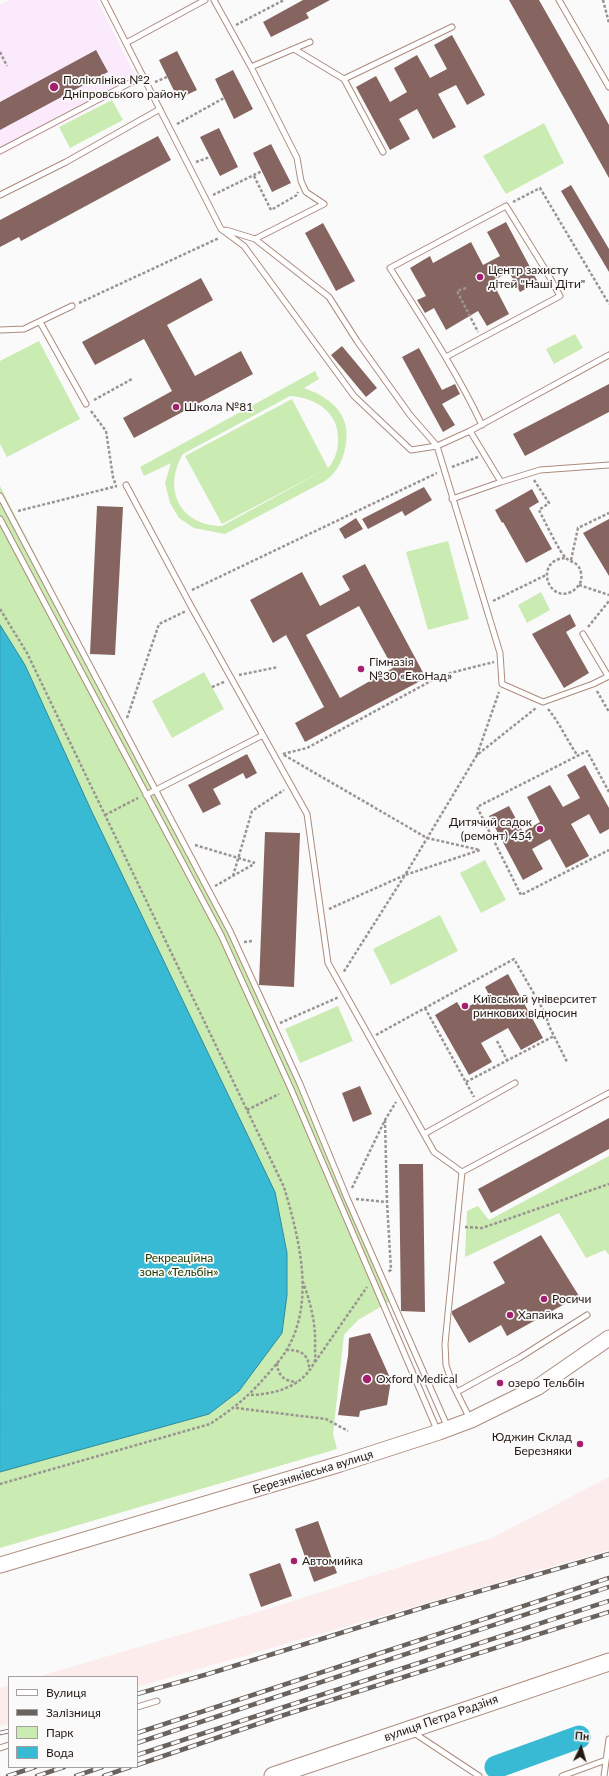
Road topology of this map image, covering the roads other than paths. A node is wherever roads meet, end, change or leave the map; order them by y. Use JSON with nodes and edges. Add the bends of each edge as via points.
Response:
{"nodes":[{"id":1,"x":104,"y":0,"type":"edge"},
{"id":2,"x":205,"y":0,"type":"edge"},
{"id":3,"x":214,"y":0,"type":"edge"},
{"id":4,"x":559,"y":0,"type":"edge"},
{"id":5,"x":452,"y":27,"type":"dead end"},
{"id":6,"x":310,"y":42,"type":"dead end"},
{"id":7,"x":126,"y":43,"type":"junction"},
{"id":8,"x":294,"y":49,"type":"junction"},
{"id":9,"x":251,"y":67,"type":"junction"},
{"id":10,"x":143,"y":76,"type":"junction"},
{"id":11,"x":344,"y":79,"type":"junction"},
{"id":12,"x":609,"y":87,"type":"edge"},
{"id":13,"x":160,"y":110,"type":"junction"},
{"id":14,"x":0,"y":151,"type":"edge"},
{"id":15,"x":383,"y":152,"type":"dead end"},
{"id":16,"x":0,"y":194,"type":"edge"},
{"id":17,"x":221,"y":229,"type":"junction"},
{"id":18,"x":255,"y":240,"type":"junction"},
{"id":19,"x":72,"y":306,"type":"road end"},
{"id":20,"x":40,"y":322,"type":"junction"},
{"id":21,"x":0,"y":330,"type":"edge"},
{"id":22,"x":609,"y":355,"type":"edge"},
{"id":23,"x":446,"y":356,"type":"junction"},
{"id":24,"x":86,"y":404,"type":"road end"},
{"id":25,"x":482,"y":425,"type":"junction"},
{"id":26,"x":470,"y":431,"type":"junction"},
{"id":27,"x":438,"y":446,"type":"junction"},
{"id":28,"x":609,"y":465,"type":"edge"},
{"id":29,"x":501,"y":482,"type":"junction"},
{"id":30,"x":126,"y":485,"type":"road end"},
{"id":31,"x":0,"y":496,"type":"edge"},
{"id":32,"x":452,"y":499,"type":"junction"},
{"id":33,"x":0,"y":519,"type":"edge"},
{"id":34,"x":583,"y":634,"type":"road end"},
{"id":35,"x":609,"y":676,"type":"edge"},
{"id":36,"x":263,"y":735,"type":"junction"},
{"id":37,"x":155,"y":790,"type":"junction"},
{"id":38,"x":146,"y":795,"type":"junction"},
{"id":39,"x":515,"y":1083,"type":"dead end"},
{"id":40,"x":609,"y":1094,"type":"edge"},
{"id":41,"x":424,"y":1134,"type":"junction"},
{"id":42,"x":462,"y":1172,"type":"junction"},
{"id":43,"x":587,"y":1315,"type":"dead end"},
{"id":44,"x":609,"y":1338,"type":"edge"},
{"id":45,"x":457,"y":1392,"type":"junction"},
{"id":46,"x":471,"y":1420,"type":"junction"},
{"id":47,"x":444,"y":1431,"type":"junction"},
{"id":48,"x":0,"y":1565,"type":"edge"},
{"id":49,"x":609,"y":1662,"type":"edge"},
{"id":50,"x":157,"y":1701,"type":"dead end"},
{"id":51,"x":138,"y":1707,"type":"edge"},
{"id":52,"x":408,"y":1729,"type":"junction"},
{"id":53,"x":609,"y":1739,"type":"edge"},
{"id":54,"x":606,"y":1760,"type":"junction"},
{"id":55,"x":273,"y":1776,"type":"edge"},
{"id":56,"x":479,"y":1776,"type":"edge"},
{"id":57,"x":562,"y":1776,"type":"edge"},
{"id":58,"x":604,"y":1776,"type":"edge"}],
"edges":[{"from":1,"to":7,"type":"lane"},
{"from":2,"to":7,"type":"lane"},
{"from":3,"to":9,"type":"lane"},
{"from":4,"to":12,"type":"lane"},
{"from":5,"to":11,"type":"lane"},
{"from":6,"to":8,"type":"lane"},
{"from":7,"to":10,"type":"lane"},
{"from":8,"to":9,"type":"lane"},
{"from":8,"to":11,"type":"lane"},
{"from":9,"to":18,"type":"lane","via":[[297,158],[306,192],[324,204]]},
{"from":10,"to":13,"type":"lane"},
{"from":10,"to":14,"type":"lane"},
{"from":11,"to":15,"type":"lane"},
{"from":13,"to":16,"type":"lane","via":[[66,162]]},
{"from":13,"to":17,"type":"lane"},
{"from":17,"to":18,"type":"lane"},
{"from":17,"to":27,"type":"lane","via":[[244,246],[354,396],[411,450]]},
{"from":18,"to":27,"type":"lane","via":[[329,297],[410,415]]},
{"from":19,"to":20,"type":"lane"},
{"from":20,"to":21,"type":"lane","via":[[24,329]]},
{"from":20,"to":24,"type":"lane"},
{"from":22,"to":25,"type":"lane"},
{"from":23,"to":23,"type":"lane","via":[[390,268],[506,206],[560,296]]},
{"from":23,"to":25,"type":"lane"},
{"from":25,"to":26,"type":"lane"},
{"from":26,"to":27,"type":"lane"},
{"from":26,"to":29,"type":"lane"},
{"from":27,"to":32,"type":"lane"},
{"from":28,"to":29,"type":"lane","via":[[540,470]]},
{"from":29,"to":32,"type":"lane"},
{"from":30,"to":36,"type":"lane"},
{"from":31,"to":37,"type":"lane"},
{"from":32,"to":35,"type":"lane","via":[[500,653],[502,684],[543,702]]},
{"from":33,"to":38,"type":"lane"},
{"from":34,"to":35,"type":"lane"},
{"from":36,"to":37,"type":"lane"},
{"from":36,"to":41,"type":"lane","via":[[307,814],[328,962]]},
{"from":37,"to":38,"type":"lane"},
{"from":37,"to":47,"type":"lane","via":[[230,931],[274,1026],[381,1274]]},
{"from":38,"to":47,"type":"lane","via":[[221,935],[291,1089],[371,1278]]},
{"from":39,"to":41,"type":"lane"},
{"from":40,"to":42,"type":"lane"},
{"from":41,"to":42,"type":"lane","via":[[434,1152]]},
{"from":42,"to":45,"type":"lane","via":[[445,1344],[446,1365]]},
{"from":43,"to":45,"type":"lane","via":[[519,1358]]},
{"from":44,"to":46,"type":"street","name":"Березняківська вулиця","via":[[538,1387]]},
{"from":45,"to":46,"type":"lane"},
{"from":46,"to":47,"type":"street","name":"Березняківська вулиця"},
{"from":47,"to":48,"type":"street","name":"Березняківська вулиця"},
{"from":49,"to":52,"type":"main road","name":"вулиця Петра Радзіня"},
{"from":50,"to":51,"type":"lane"},
{"from":52,"to":55,"type":"main road","name":"вулиця Петра Радзіня"},
{"from":52,"to":56,"type":"lane"},
{"from":53,"to":54,"type":"lane"},
{"from":54,"to":57,"type":"lane"},
{"from":54,"to":58,"type":"lane"}]}
